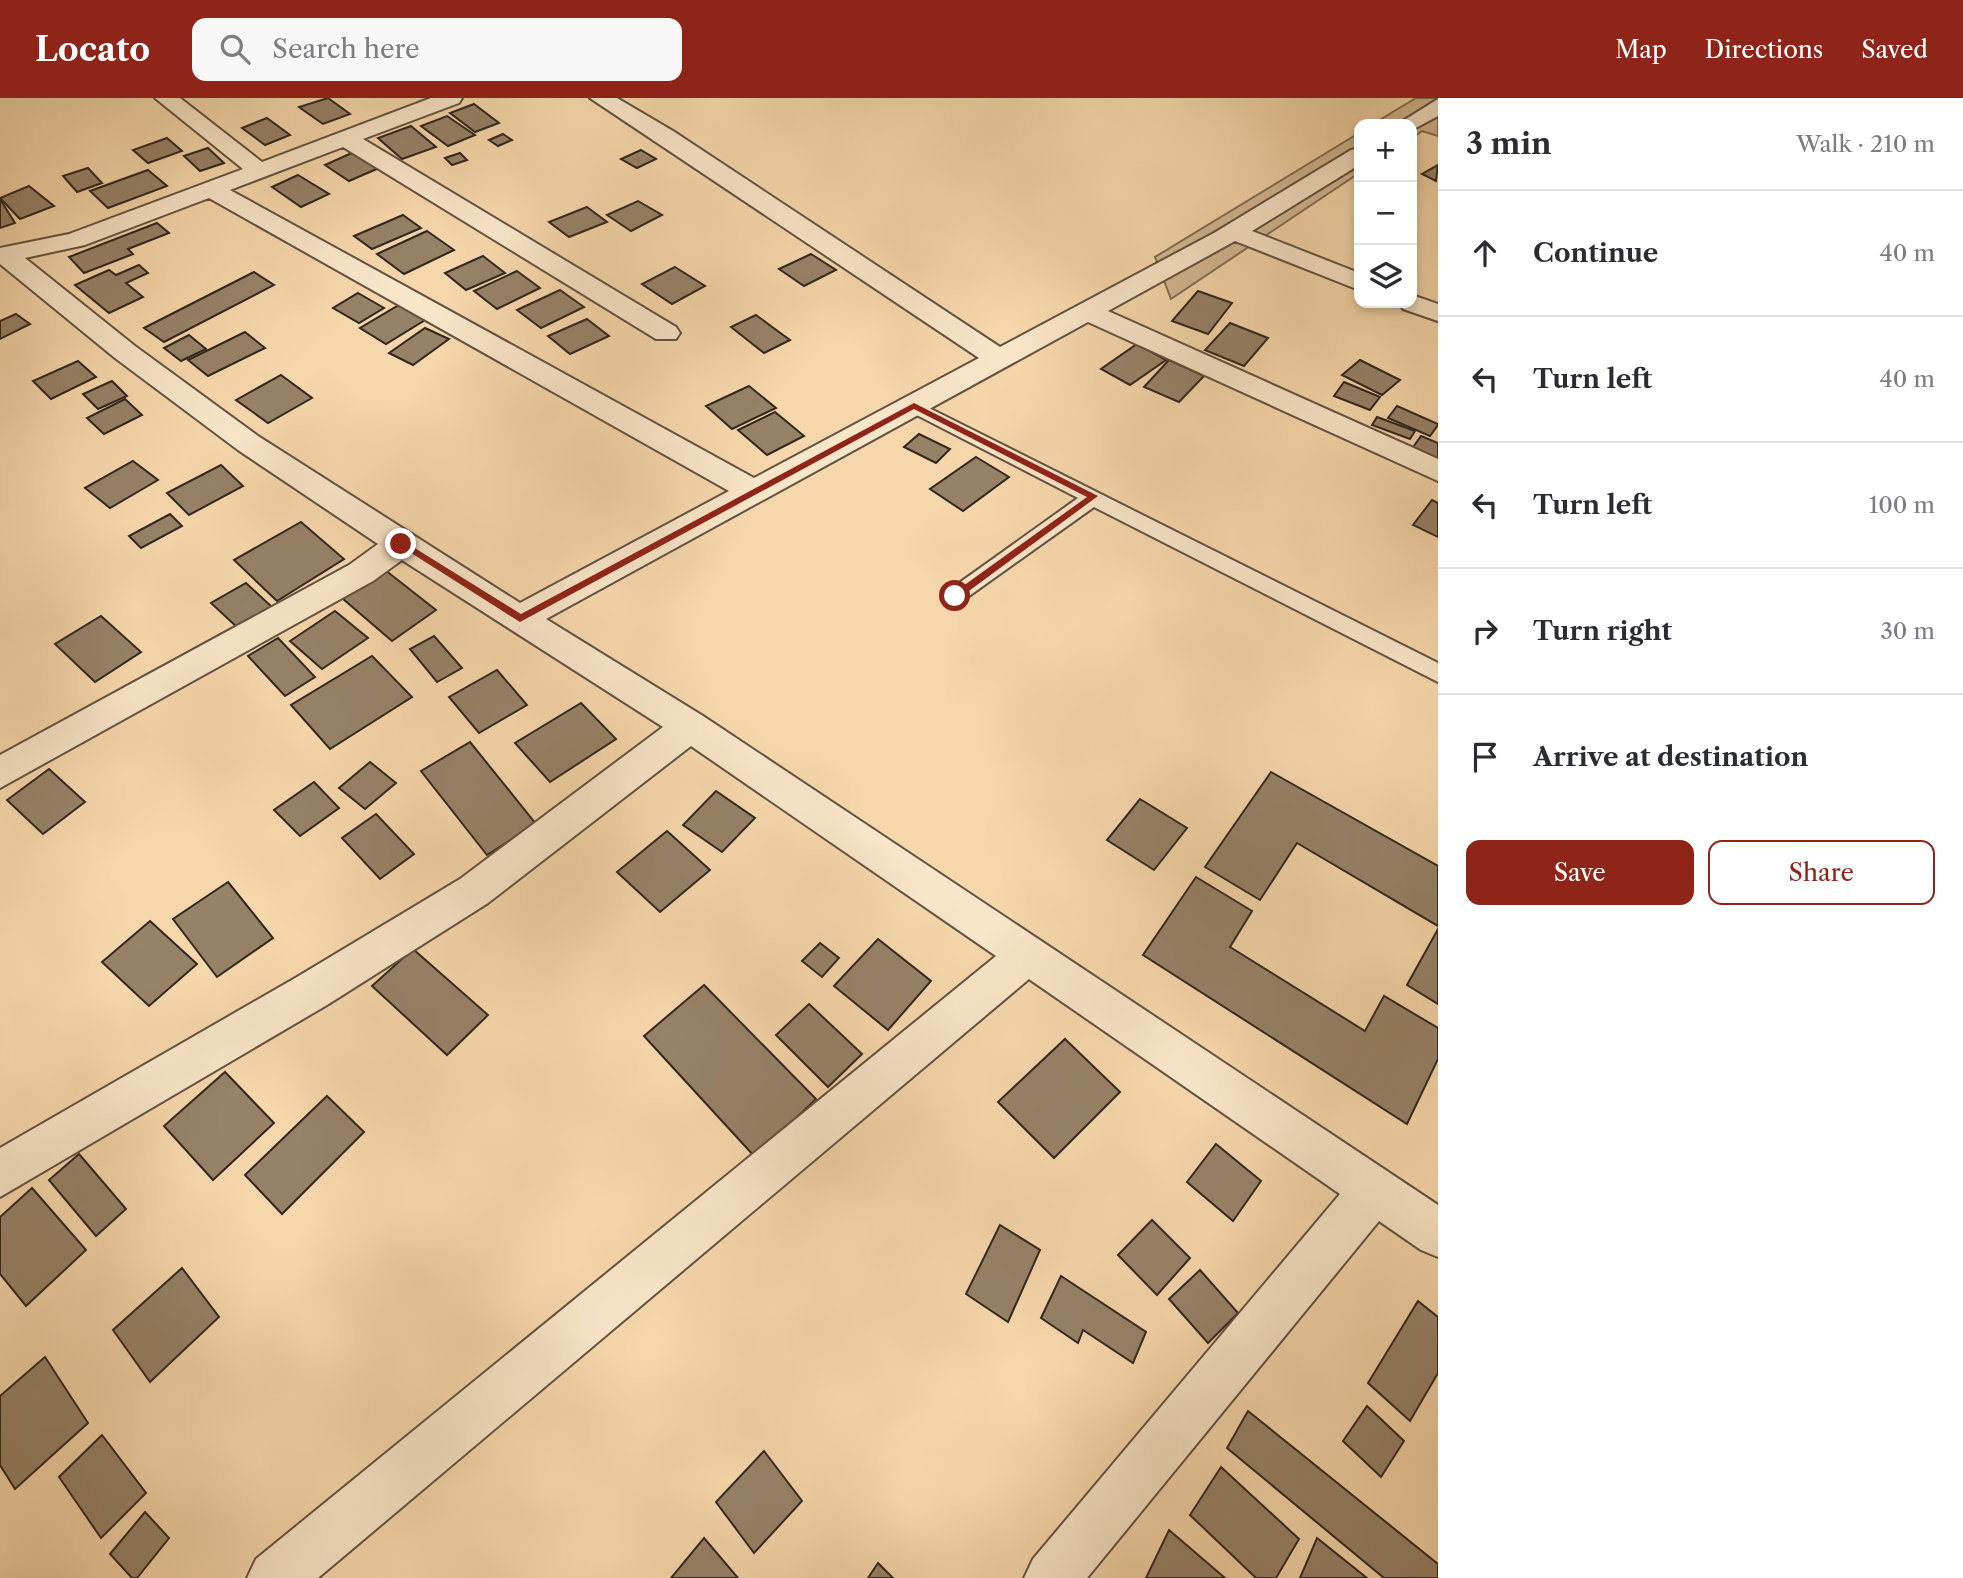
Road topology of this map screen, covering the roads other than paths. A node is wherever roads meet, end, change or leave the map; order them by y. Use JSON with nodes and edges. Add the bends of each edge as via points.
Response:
{"nodes":[{"id":1,"x":166,"y":98,"type":"edge"},
{"id":2,"x":451,"y":98,"type":"edge"},
{"id":3,"x":601,"y":98,"type":"edge"},
{"id":4,"x":1438,"y":106,"type":"edge"},
{"id":5,"x":1417,"y":119,"type":"edge"},
{"id":6,"x":345,"y":138,"type":"junction"},
{"id":7,"x":1354,"y":158,"type":"edge"},
{"id":8,"x":257,"y":171,"type":"junction"},
{"id":9,"x":211,"y":189,"type":"junction"},
{"id":10,"x":1233,"y":233,"type":"junction"},
{"id":11,"x":2,"y":256,"type":"edge"},
{"id":12,"x":1354,"y":280,"type":"edge"},
{"id":13,"x":1417,"y":305,"type":"edge"},
{"id":14,"x":1087,"y":312,"type":"junction"},
{"id":15,"x":1438,"y":313,"type":"edge"},
{"id":16,"x":666,"y":333,"type":"dead end"},
{"id":17,"x":1000,"y":359,"type":"junction"},
{"id":18,"x":914,"y":406,"type":"junction"},
{"id":19,"x":1438,"y":471,"type":"edge"},
{"id":20,"x":754,"y":492,"type":"junction"},
{"id":21,"x":1094,"y":496,"type":"junction"},
{"id":22,"x":401,"y":544,"type":"junction"},
{"id":23,"x":955,"y":596,"type":"dead end"},
{"id":24,"x":520,"y":618,"type":"junction"},
{"id":25,"x":1438,"y":673,"type":"edge"},
{"id":26,"x":690,"y":726,"type":"junction"},
{"id":27,"x":0,"y":773,"type":"edge"},
{"id":28,"x":1029,"y":954,"type":"junction"},
{"id":29,"x":0,"y":1174,"type":"edge"},
{"id":30,"x":1374,"y":1190,"type":"junction"},
{"id":31,"x":1438,"y":1233,"type":"edge"},
{"id":32,"x":275,"y":1578,"type":"edge"},
{"id":33,"x":1052,"y":1578,"type":"edge"}],
"edges":[{"from":1,"to":8,"type":"street"},
{"from":2,"to":6,"type":"street"},
{"from":3,"to":17,"type":"street","via":[[665,135]]},
{"from":4,"to":5,"type":"street"},
{"from":6,"to":8,"type":"street"},
{"from":6,"to":16,"type":"street"},
{"from":7,"to":10,"type":"street"},
{"from":8,"to":9,"type":"street"},
{"from":9,"to":11,"type":"street","via":[[76,240]]},
{"from":9,"to":20,"type":"street"},
{"from":10,"to":12,"type":"street"},
{"from":10,"to":14,"type":"street"},
{"from":11,"to":22,"type":"street","via":[[248,443]]},
{"from":13,"to":15,"type":"street"},
{"from":14,"to":17,"type":"street"},
{"from":14,"to":19,"type":"street"},
{"from":17,"to":18,"type":"street"},
{"from":18,"to":20,"type":"street"},
{"from":18,"to":21,"type":"lane"},
{"from":20,"to":24,"type":"street"},
{"from":21,"to":23,"type":"lane"},
{"from":21,"to":25,"type":"lane"},
{"from":22,"to":24,"type":"street"},
{"from":22,"to":27,"type":"street","via":[[361,573]]},
{"from":24,"to":26,"type":"street"},
{"from":26,"to":28,"type":"street"},
{"from":26,"to":29,"type":"street","via":[[474,891]]},
{"from":28,"to":30,"type":"street"},
{"from":28,"to":32,"type":"street"},
{"from":30,"to":31,"type":"street"},
{"from":30,"to":33,"type":"street"}]}
